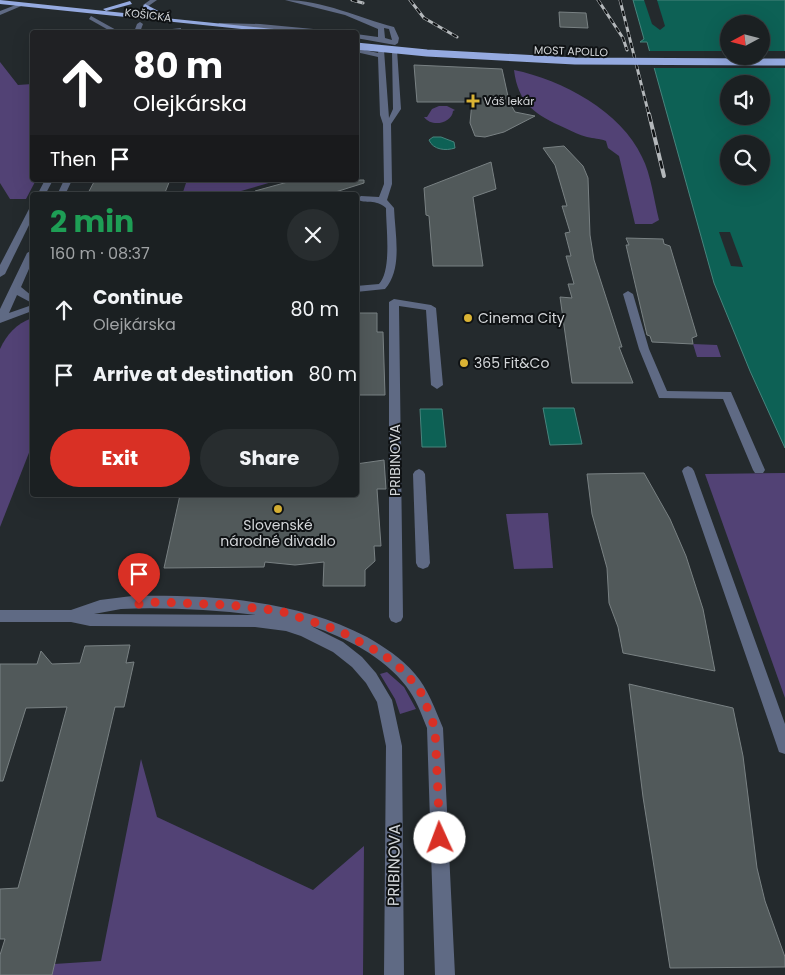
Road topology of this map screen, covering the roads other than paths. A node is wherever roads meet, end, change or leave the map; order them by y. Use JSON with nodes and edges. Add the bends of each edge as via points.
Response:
{"nodes":[{"id":1,"x":154,"y":0,"type":"edge"},
{"id":2,"x":288,"y":0,"type":"edge"},
{"id":3,"x":130,"y":1,"type":"edge"},
{"id":4,"x":0,"y":2,"type":"edge"},
{"id":5,"x":145,"y":3,"type":"edge"},
{"id":6,"x":23,"y":4,"type":"junction"},
{"id":7,"x":0,"y":8,"type":"edge"},
{"id":8,"x":9,"y":9,"type":"junction"},
{"id":9,"x":0,"y":13,"type":"edge"},
{"id":10,"x":91,"y":15,"type":"junction"},
{"id":11,"x":127,"y":15,"type":"junction"},
{"id":12,"x":142,"y":16,"type":"junction"},
{"id":13,"x":168,"y":19,"type":"junction"},
{"id":14,"x":373,"y":23,"type":"junction"},
{"id":15,"x":140,"y":24,"type":"junction"},
{"id":16,"x":212,"y":24,"type":"junction"},
{"id":17,"x":122,"y":28,"type":"edge"},
{"id":18,"x":179,"y":29,"type":"junction"},
{"id":19,"x":113,"y":30,"type":"edge"},
{"id":20,"x":138,"y":30,"type":"edge"},
{"id":21,"x":169,"y":30,"type":"edge"},
{"id":22,"x":187,"y":30,"type":"dead end"},
{"id":23,"x":266,"y":30,"type":"edge"},
{"id":24,"x":303,"y":30,"type":"edge"},
{"id":25,"x":359,"y":36,"type":"edge"},
{"id":26,"x":359,"y":40,"type":"edge"},
{"id":27,"x":382,"y":40,"type":"junction"},
{"id":28,"x":359,"y":46,"type":"edge"},
{"id":29,"x":395,"y":47,"type":"junction"},
{"id":30,"x":359,"y":50,"type":"edge"},
{"id":31,"x":785,"y":57,"type":"edge"},
{"id":32,"x":785,"y":62,"type":"edge"},
{"id":33,"x":387,"y":124,"type":"junction"},
{"id":34,"x":387,"y":175,"type":"junction"},
{"id":35,"x":359,"y":199,"type":"edge"},
{"id":36,"x":359,"y":199,"type":"edge"},
{"id":37,"x":382,"y":201,"type":"junction"},
{"id":38,"x":30,"y":216,"type":"edge"},
{"id":39,"x":30,"y":258,"type":"edge"},
{"id":40,"x":0,"y":274,"type":"edge"},
{"id":41,"x":16,"y":287,"type":"junction"},
{"id":42,"x":359,"y":289,"type":"edge"},
{"id":43,"x":628,"y":294,"type":"dead end"},
{"id":44,"x":30,"y":299,"type":"edge"},
{"id":45,"x":30,"y":309,"type":"edge"},
{"id":46,"x":0,"y":320,"type":"edge"},
{"id":47,"x":437,"y":385,"type":"dead end"},
{"id":48,"x":759,"y":470,"type":"dead end"},
{"id":49,"x":688,"y":471,"type":"dead end"},
{"id":50,"x":419,"y":474,"type":"dead end"},
{"id":51,"x":422,"y":563,"type":"dead end"},
{"id":52,"x":0,"y":616,"type":"edge"},
{"id":53,"x":71,"y":616,"type":"junction"},
{"id":54,"x":396,"y":618,"type":"dead end"},
{"id":55,"x":785,"y":746,"type":"edge"},
{"id":56,"x":394,"y":975,"type":"edge"},
{"id":57,"x":445,"y":975,"type":"edge"}],
"edges":[{"from":1,"to":5,"type":"street"},
{"from":2,"to":14,"type":"street"},
{"from":3,"to":10,"type":"main road"},
{"from":3,"to":11,"type":"main road"},
{"from":4,"to":6,"type":"main road","name":"KOŠICKÁ"},
{"from":5,"to":12,"type":"main road"},
{"from":5,"to":13,"type":"main road"},
{"from":6,"to":8,"type":"street"},
{"from":6,"to":10,"type":"main road","name":"KOŠICKÁ"},
{"from":7,"to":8,"type":"main road","name":"KOŠICKÁ"},
{"from":8,"to":9,"type":"street"},
{"from":8,"to":10,"type":"main road","name":"KOŠICKÁ"},
{"from":10,"to":11,"type":"main road","name":"KOŠICKÁ"},
{"from":10,"to":17,"type":"main road","name":"KOŠICKÁ"},
{"from":10,"to":19,"type":"street"},
{"from":11,"to":12,"type":"main road","name":"KOŠICKÁ"},
{"from":11,"to":17,"type":"main road"},
{"from":12,"to":13,"type":"main road","name":"KOŠICKÁ"},
{"from":12,"to":15,"type":"main road"},
{"from":13,"to":16,"type":"main road","name":"KOŠICKÁ"},
{"from":14,"to":27,"type":"street","via":[[381,28]]},
{"from":14,"to":29,"type":"street","via":[[394,31]]},
{"from":15,"to":17,"type":"main road","name":"KOŠICKÁ"},
{"from":15,"to":18,"type":"main road","name":"KOŠICKÁ"},
{"from":15,"to":20,"type":"street"},
{"from":16,"to":23,"type":"main road","name":"KOŠICKÁ"},
{"from":16,"to":24,"type":"street","name":"KOŠICKÁ"},
{"from":18,"to":21,"type":"street"},
{"from":18,"to":22,"type":"main road","name":"KOŠICKÁ"},
{"from":25,"to":27,"type":"street"},
{"from":26,"to":31,"type":"main road","name":"MOST APOLLO","via":[[541,55]]},
{"from":27,"to":29,"type":"street"},
{"from":28,"to":32,"type":"main road","name":"MOST APOLLO","bridge":true,"via":[[575,61]]},
{"from":29,"to":33,"type":"street","via":[[397,109]]},
{"from":30,"to":33,"type":"street","via":[[380,53]]},
{"from":33,"to":34,"type":"street"},
{"from":34,"to":35,"type":"street","via":[[376,192]]},
{"from":34,"to":37,"type":"street","via":[[388,188]]},
{"from":36,"to":37,"type":"street"},
{"from":37,"to":42,"type":"street","via":[[391,211],[390,274],[382,287]]},
{"from":38,"to":40,"type":"street"},
{"from":39,"to":41,"type":"street"},
{"from":41,"to":44,"type":"street"},
{"from":41,"to":46,"type":"street"},
{"from":43,"to":48,"type":"street","via":[[644,348],[663,395],[727,395]]},
{"from":45,"to":46,"type":"street"},
{"from":47,"to":54,"type":"street","name":"PRIBINOVA","via":[[431,308],[394,302]]},
{"from":49,"to":55,"type":"street"},
{"from":50,"to":51,"type":"street","name":"PRIBINOVA"},
{"from":52,"to":53,"type":"street"},
{"from":53,"to":56,"type":"street","name":"PRIBINOVA","via":[[90,620],[255,621],[286,625],[338,647],[357,662],[384,700],[394,746]]},
{"from":53,"to":57,"type":"street","via":[[100,606],[158,602],[280,611],[356,638],[406,673],[422,694],[435,728]]}]}
